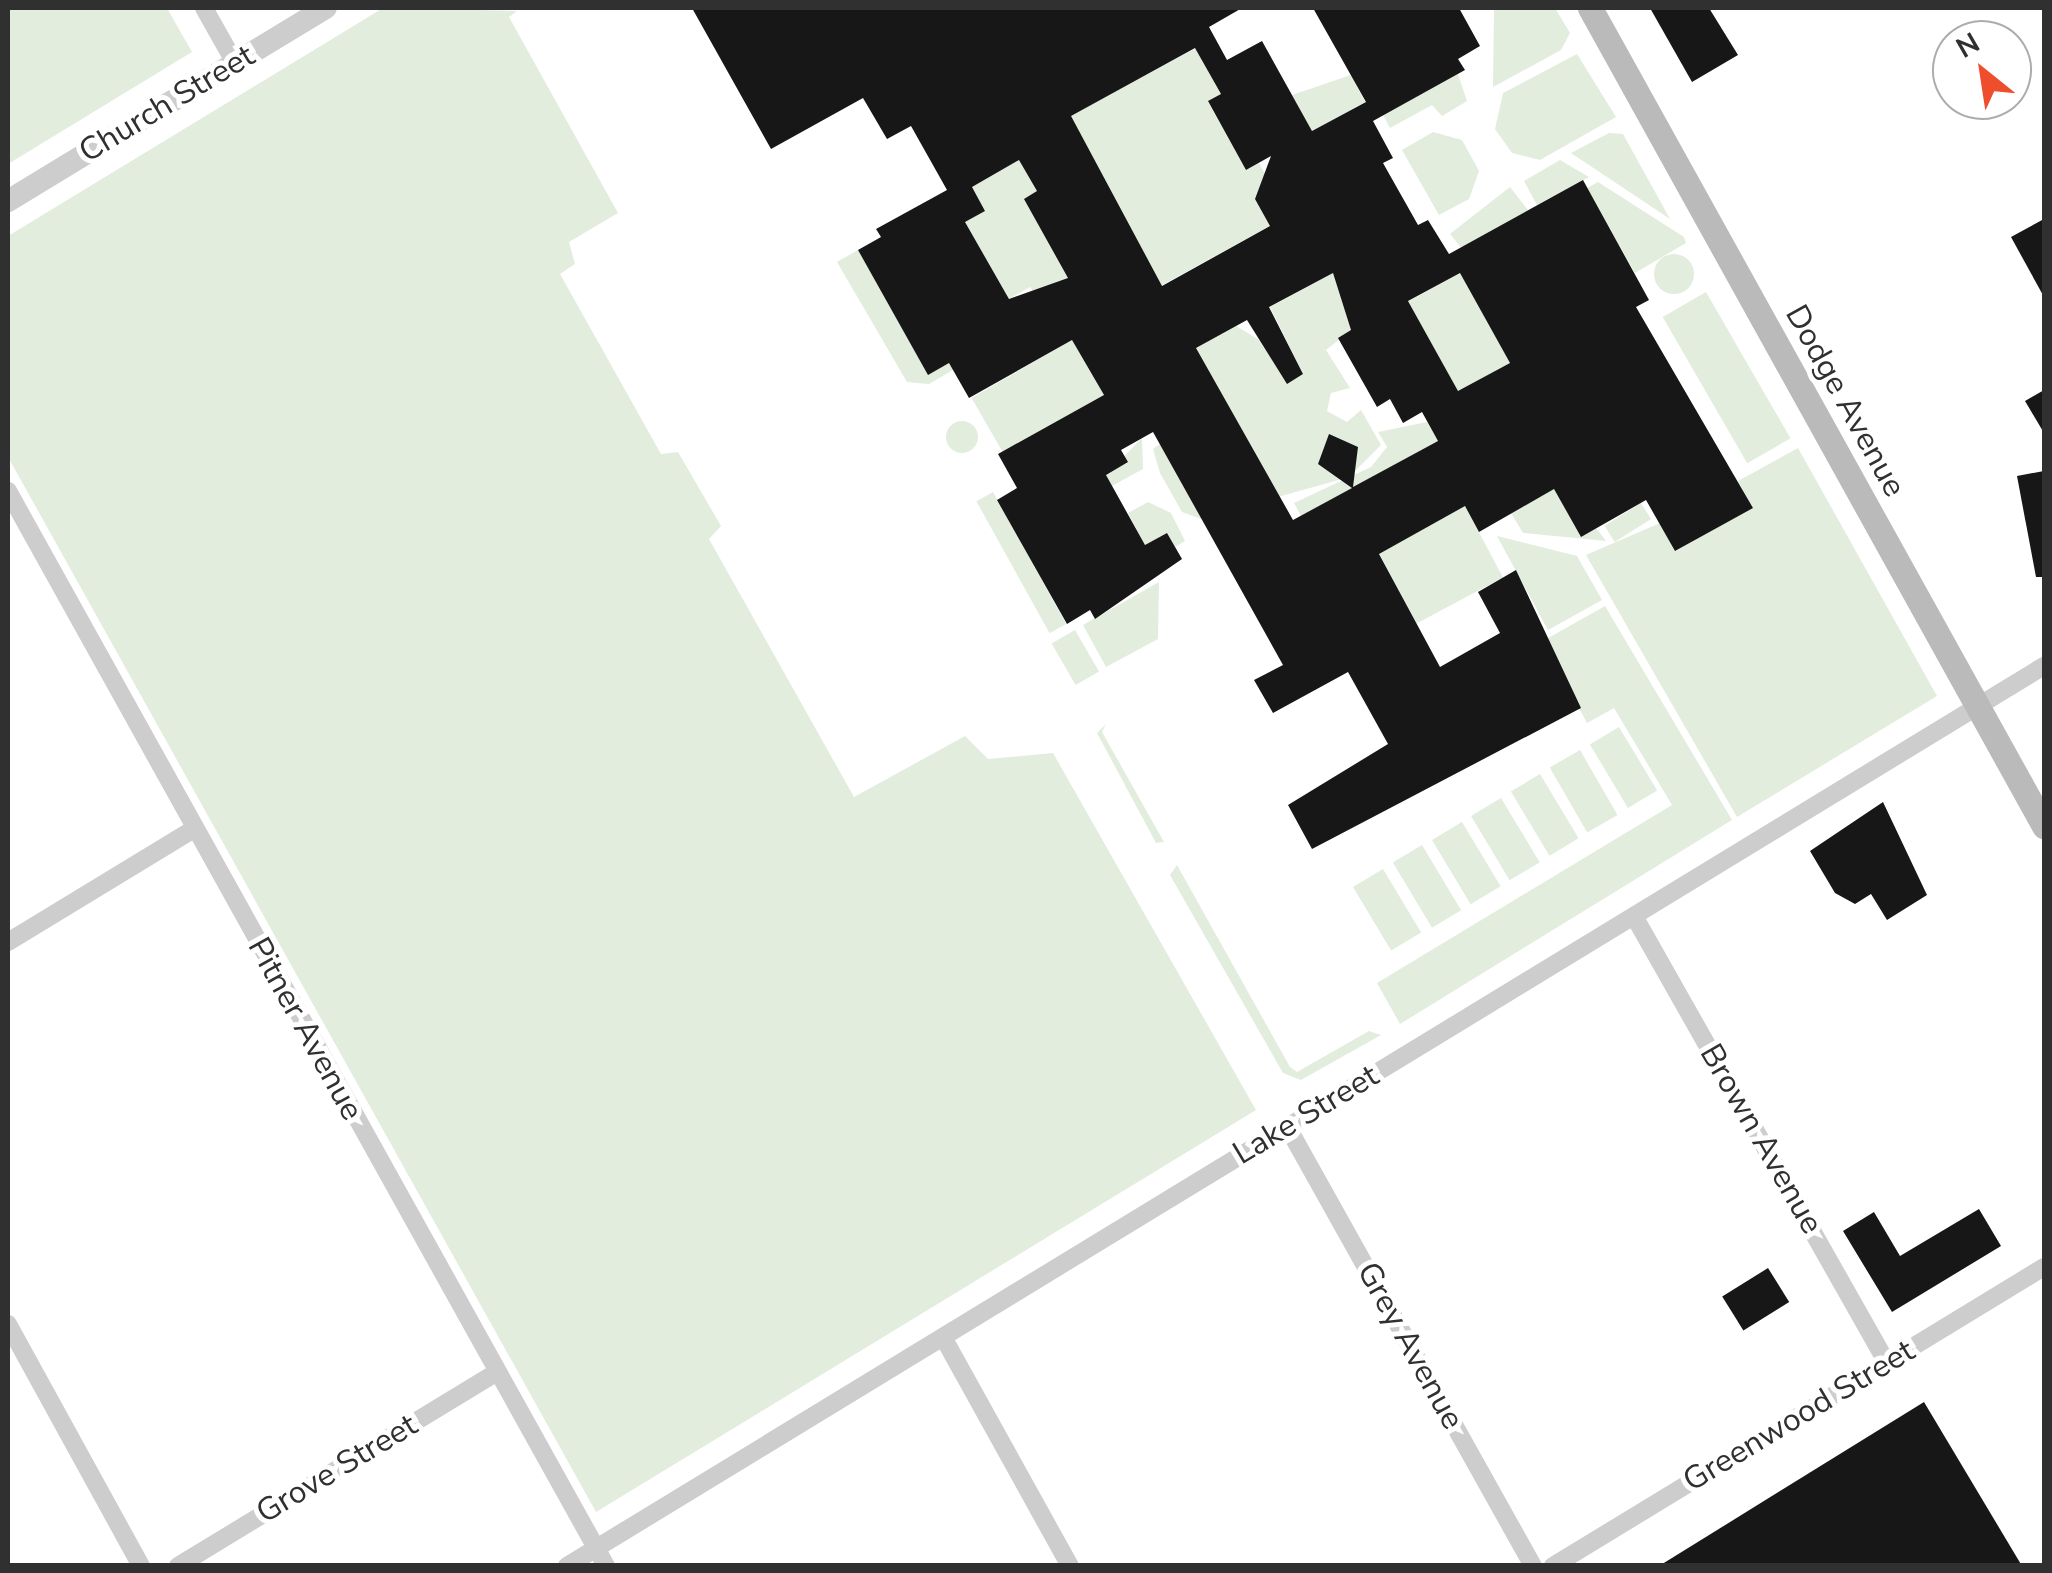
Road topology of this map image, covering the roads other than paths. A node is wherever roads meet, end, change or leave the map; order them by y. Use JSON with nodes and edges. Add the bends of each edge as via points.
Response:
{"nodes":[{"id":1,"x":204,"y":8,"type":"edge"},
{"id":2,"x":326,"y":8,"type":"edge"},
{"id":3,"x":1590,"y":8,"type":"edge"},
{"id":4,"x":236,"y":62,"type":"junction"},
{"id":5,"x":8,"y":201,"type":"edge"},
{"id":6,"x":8,"y":491,"type":"edge"},
{"id":7,"x":2044,"y":666,"type":"edge"},
{"id":8,"x":1978,"y":707,"type":"junction"},
{"id":9,"x":2044,"y":826,"type":"edge"},
{"id":10,"x":194,"y":829,"type":"junction"},
{"id":11,"x":1634,"y":916,"type":"junction"},
{"id":12,"x":8,"y":942,"type":"edge"},
{"id":13,"x":1287,"y":1126,"type":"junction"},
{"id":14,"x":2044,"y":1267,"type":"edge"},
{"id":15,"x":8,"y":1324,"type":"edge"},
{"id":16,"x":943,"y":1337,"type":"junction"},
{"id":17,"x":1887,"y":1363,"type":"junction"},
{"id":18,"x":497,"y":1372,"type":"junction"},
{"id":19,"x":596,"y":1548,"type":"junction"},
{"id":20,"x":142,"y":1566,"type":"edge"},
{"id":21,"x":178,"y":1566,"type":"edge"},
{"id":22,"x":567,"y":1566,"type":"edge"},
{"id":23,"x":606,"y":1566,"type":"edge"},
{"id":24,"x":1070,"y":1566,"type":"edge"},
{"id":25,"x":1532,"y":1566,"type":"edge"},
{"id":26,"x":1553,"y":1566,"type":"edge"}],
"edges":[{"from":1,"to":4,"type":"street"},
{"from":2,"to":4,"type":"street","name":"Church Street"},
{"from":3,"to":8,"type":"main road","name":"Dodge Avenue"},
{"from":4,"to":5,"type":"street","name":"Church Street"},
{"from":6,"to":10,"type":"street","name":"Pitner Avenue"},
{"from":7,"to":8,"type":"street","name":"Lake Street"},
{"from":8,"to":9,"type":"main road","name":"Dodge Avenue"},
{"from":8,"to":11,"type":"street","name":"Lake Street"},
{"from":10,"to":12,"type":"street"},
{"from":10,"to":18,"type":"street","name":"Pitner Avenue"},
{"from":11,"to":13,"type":"street","name":"Lake Street"},
{"from":11,"to":17,"type":"street","name":"Brown Avenue"},
{"from":13,"to":16,"type":"street","name":"Lake Street"},
{"from":13,"to":25,"type":"street","name":"Grey Avenue"},
{"from":14,"to":17,"type":"street","name":"Greenwood Street"},
{"from":15,"to":20,"type":"street"},
{"from":16,"to":19,"type":"street","name":"Lake Street"},
{"from":16,"to":24,"type":"street"},
{"from":17,"to":26,"type":"street","name":"Greenwood Street"},
{"from":18,"to":19,"type":"street","name":"Pitner Avenue"},
{"from":18,"to":21,"type":"street","name":"Grove Street"},
{"from":19,"to":22,"type":"street","name":"Lake Street"},
{"from":19,"to":23,"type":"street","name":"Pitner Avenue"}]}
